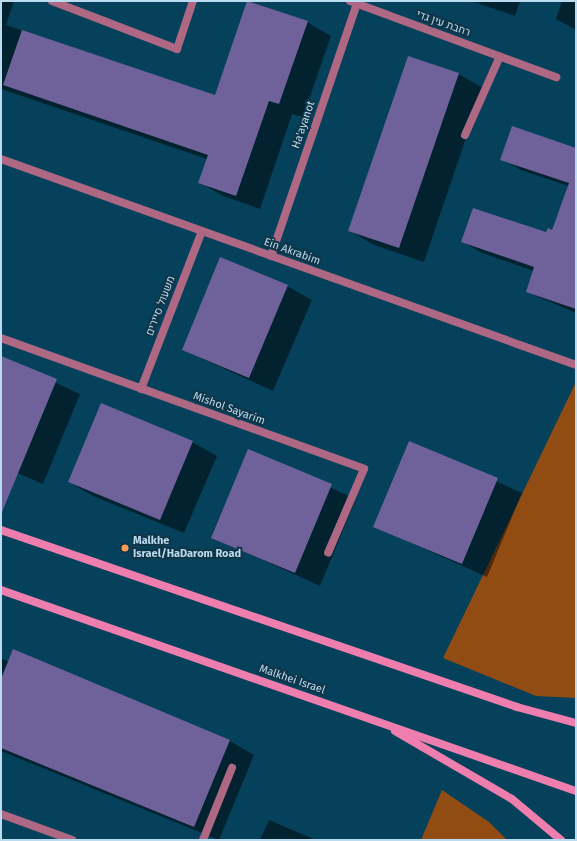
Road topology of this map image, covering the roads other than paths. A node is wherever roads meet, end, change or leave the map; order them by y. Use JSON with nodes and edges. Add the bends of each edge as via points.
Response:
{"nodes":[{"id":1,"x":52,"y":1,"type":"edge"},
{"id":2,"x":193,"y":1,"type":"edge"},
{"id":3,"x":355,"y":2,"type":"edge"},
{"id":4,"x":500,"y":56,"type":"junction"},
{"id":5,"x":556,"y":77,"type":"dead end"},
{"id":6,"x":465,"y":135,"type":"dead end"},
{"id":7,"x":1,"y":159,"type":"edge"},
{"id":8,"x":202,"y":231,"type":"junction"},
{"id":9,"x":271,"y":256,"type":"junction"},
{"id":10,"x":1,"y":338,"type":"edge"},
{"id":11,"x":576,"y":365,"type":"edge"},
{"id":12,"x":141,"y":389,"type":"junction"},
{"id":13,"x":1,"y":530,"type":"edge"},
{"id":14,"x":328,"y":553,"type":"dead end"},
{"id":15,"x":1,"y":590,"type":"edge"},
{"id":16,"x":377,"y":720,"type":"junction"},
{"id":17,"x":576,"y":723,"type":"edge"},
{"id":18,"x":232,"y":768,"type":"dead end"},
{"id":19,"x":576,"y":791,"type":"edge"},
{"id":20,"x":1,"y":814,"type":"edge"},
{"id":21,"x":72,"y":840,"type":"edge"},
{"id":22,"x":203,"y":840,"type":"edge"},
{"id":23,"x":561,"y":840,"type":"edge"}],
"edges":[{"from":1,"to":2,"type":"street","via":[[177,49]]},
{"from":3,"to":4,"type":"street","name":"רחבת עין גדי"},
{"from":3,"to":9,"type":"street","name":"Ha'ayanot"},
{"from":4,"to":5,"type":"street","name":"רחבת עין גדי"},
{"from":4,"to":6,"type":"street"},
{"from":7,"to":8,"type":"street","name":"Ein Akrabim"},
{"from":8,"to":9,"type":"street","name":"Ein Akrabim"},
{"from":8,"to":12,"type":"street","name":"משעול סיירים"},
{"from":9,"to":11,"type":"street","name":"Ein Akrabim"},
{"from":10,"to":12,"type":"street","name":"Mishol Sayarim"},
{"from":12,"to":14,"type":"street","name":"Mishol Sayarim","via":[[364,469]]},
{"from":13,"to":17,"type":"street","via":[[517,708]]},
{"from":15,"to":16,"type":"street","name":"Malkhei Israel"},
{"from":16,"to":19,"type":"street","name":"Malkhei Israel"},
{"from":16,"to":23,"type":"street","via":[[512,799]]},
{"from":18,"to":22,"type":"street"},
{"from":20,"to":21,"type":"street"}]}
